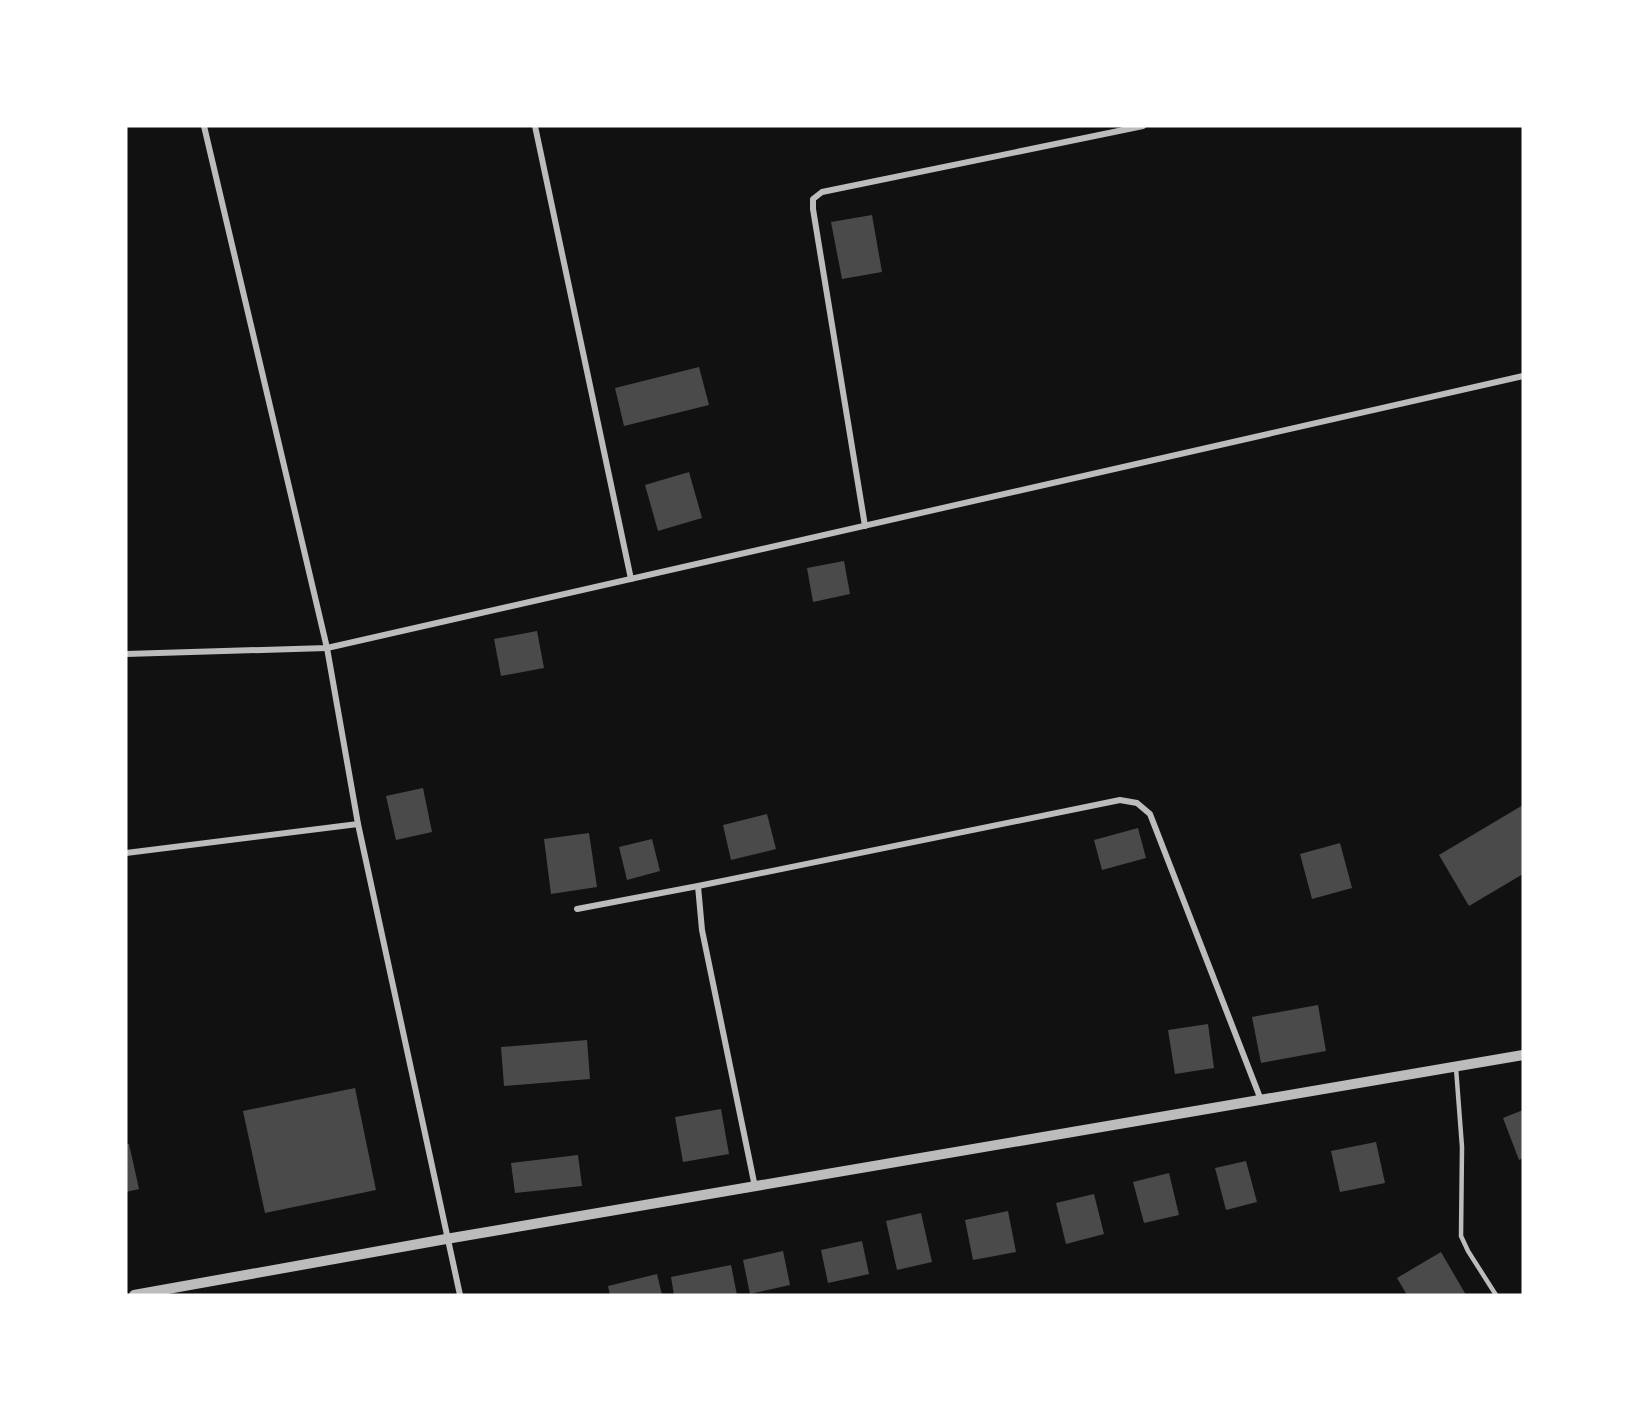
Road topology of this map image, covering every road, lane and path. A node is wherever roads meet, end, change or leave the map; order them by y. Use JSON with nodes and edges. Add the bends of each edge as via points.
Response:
{"nodes":[{"id":1,"x":204,"y":126,"type":"edge"},
{"id":2,"x":535,"y":126,"type":"edge"},
{"id":3,"x":1143,"y":126,"type":"edge"},
{"id":4,"x":1523,"y":376,"type":"edge"},
{"id":5,"x":865,"y":526,"type":"junction"},
{"id":6,"x":631,"y":579,"type":"junction"},
{"id":7,"x":327,"y":648,"type":"junction"},
{"id":8,"x":126,"y":654,"type":"edge"},
{"id":9,"x":358,"y":824,"type":"junction"},
{"id":10,"x":126,"y":853,"type":"edge"},
{"id":11,"x":698,"y":886,"type":"junction"},
{"id":12,"x":577,"y":909,"type":"dead end"},
{"id":13,"x":1523,"y":1055,"type":"edge"},
{"id":14,"x":1456,"y":1068,"type":"junction"},
{"id":15,"x":1261,"y":1100,"type":"junction"},
{"id":16,"x":755,"y":1187,"type":"junction"},
{"id":17,"x":446,"y":1239,"type":"junction"},
{"id":18,"x":134,"y":1295,"type":"edge"},
{"id":19,"x":460,"y":1295,"type":"edge"},
{"id":20,"x":1496,"y":1295,"type":"edge"}],
"edges":[{"from":1,"to":7,"type":"street"},
{"from":2,"to":6,"type":"street"},
{"from":3,"to":5,"type":"street","via":[[822,192],[813,199]]},
{"from":4,"to":5,"type":"street"},
{"from":5,"to":6,"type":"street"},
{"from":6,"to":7,"type":"street"},
{"from":7,"to":8,"type":"street"},
{"from":7,"to":9,"type":"street"},
{"from":9,"to":10,"type":"street"},
{"from":9,"to":17,"type":"street"},
{"from":11,"to":12,"type":"street"},
{"from":11,"to":15,"type":"street","via":[[1120,800],[1137,803],[1150,814]]},
{"from":11,"to":16,"type":"street","via":[[702,930]]},
{"from":13,"to":14,"type":"street"},
{"from":14,"to":15,"type":"street"},
{"from":14,"to":20,"type":"lane","via":[[1462,1147],[1461,1236]]},
{"from":15,"to":16,"type":"street"},
{"from":16,"to":17,"type":"street"},
{"from":17,"to":18,"type":"street"},
{"from":17,"to":19,"type":"street"}]}
